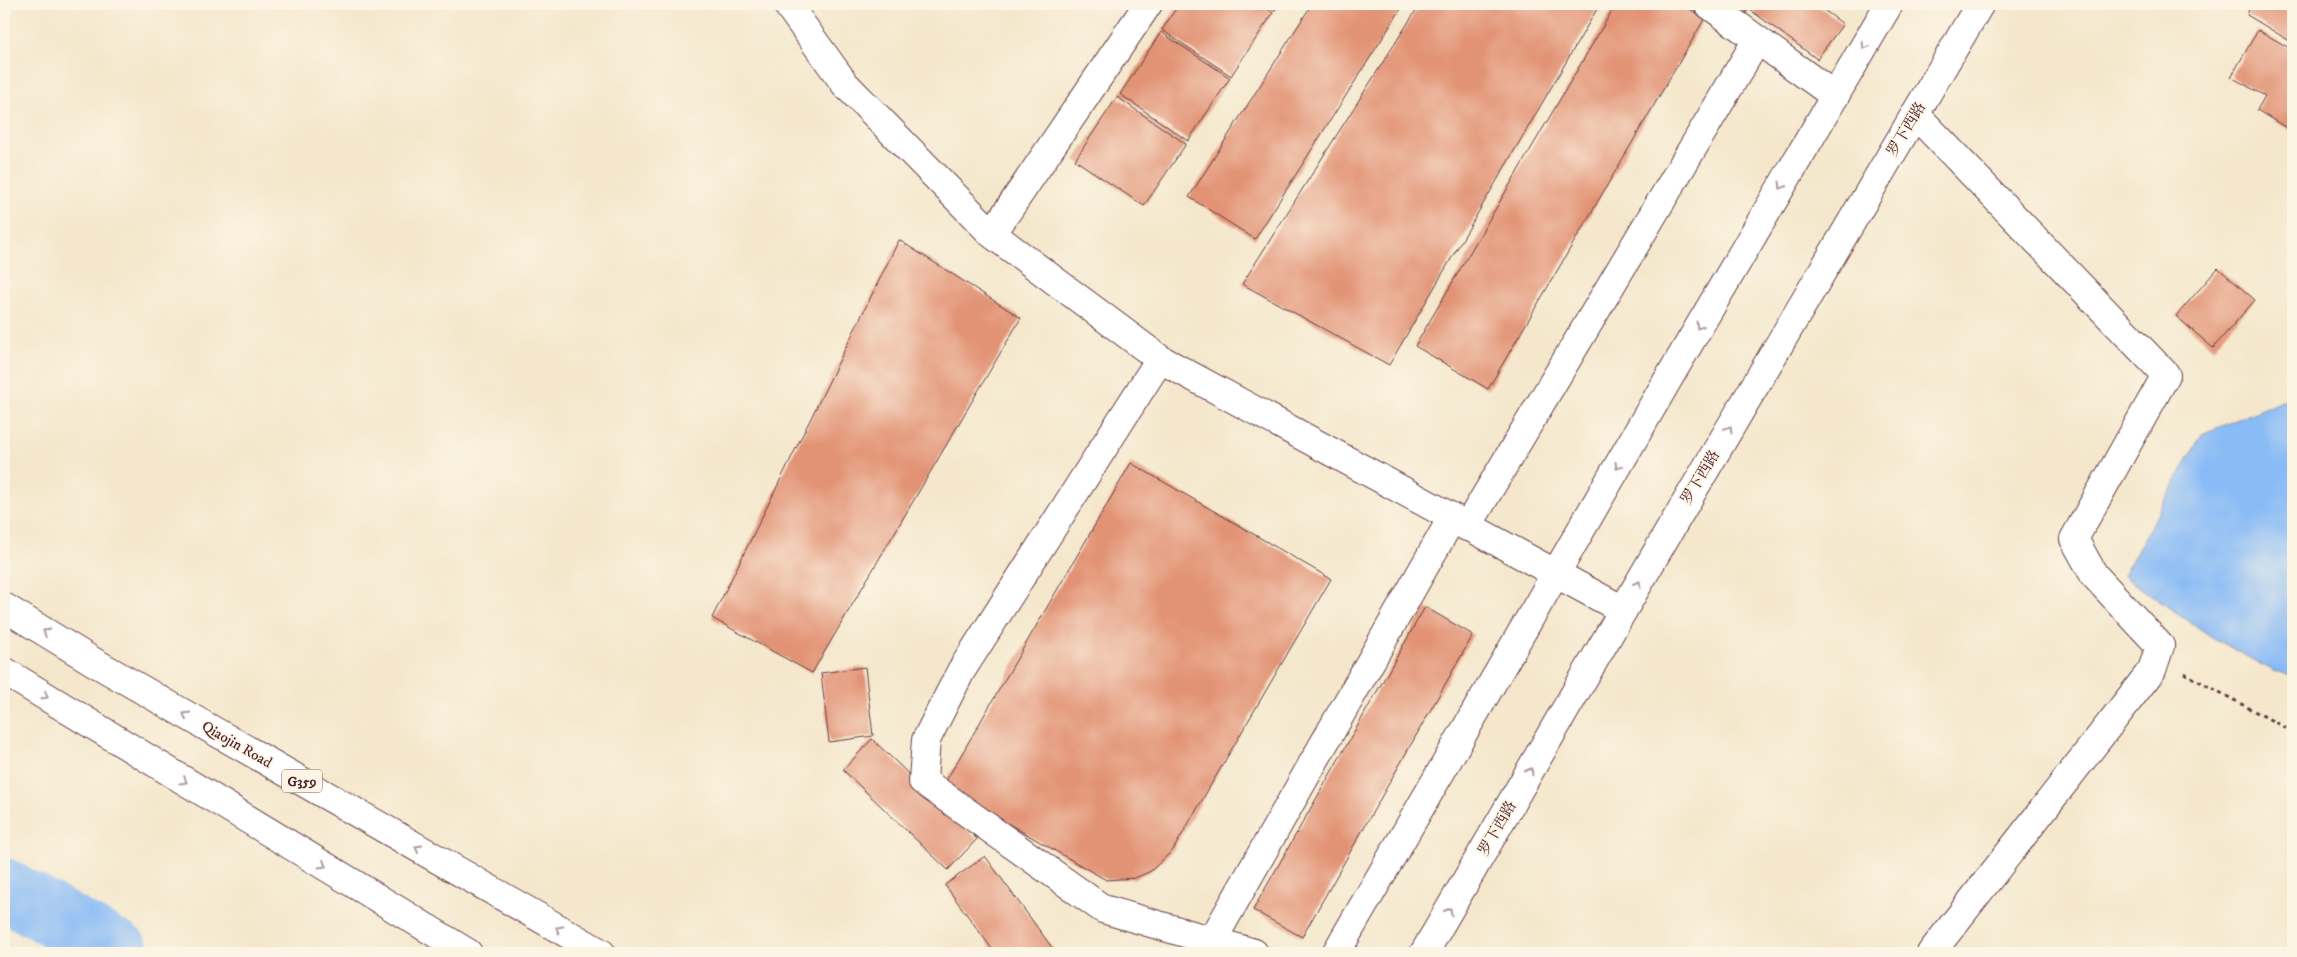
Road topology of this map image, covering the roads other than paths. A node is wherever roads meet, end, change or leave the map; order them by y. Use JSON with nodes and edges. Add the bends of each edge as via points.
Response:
{"nodes":[{"id":1,"x":787,"y":4,"type":"edge"},
{"id":2,"x":1148,"y":4,"type":"edge"},
{"id":3,"x":1708,"y":4,"type":"edge"},
{"id":4,"x":1889,"y":4,"type":"edge"},
{"id":5,"x":1980,"y":4,"type":"edge"},
{"id":6,"x":1757,"y":40,"type":"junction"},
{"id":7,"x":1835,"y":96,"type":"junction"},
{"id":8,"x":1915,"y":114,"type":"junction"},
{"id":9,"x":992,"y":234,"type":"junction"},
{"id":10,"x":1160,"y":359,"type":"junction"},
{"id":11,"x":1460,"y":523,"type":"junction"},
{"id":12,"x":1556,"y":574,"type":"junction"},
{"id":13,"x":4,"y":607,"type":"edge"},
{"id":14,"x":1623,"y":610,"type":"junction"},
{"id":15,"x":4,"y":671,"type":"edge"},
{"id":16,"x":1212,"y":941,"type":"junction"},
{"id":17,"x":1428,"y":949,"type":"edge"},
{"id":18,"x":468,"y":953,"type":"edge"},
{"id":19,"x":601,"y":953,"type":"edge"},
{"id":20,"x":1254,"y":953,"type":"edge"},
{"id":21,"x":1336,"y":953,"type":"edge"},
{"id":22,"x":1931,"y":953,"type":"edge"}],
"edges":[{"from":1,"to":9,"type":"main road","via":[[845,84]]},
{"from":2,"to":9,"type":"main road"},
{"from":3,"to":6,"type":"main road"},
{"from":4,"to":7,"type":"main road","one_way":true},
{"from":5,"to":8,"type":"main road","name":"罗下西路"},
{"from":6,"to":7,"type":"main road"},
{"from":6,"to":11,"type":"main road"},
{"from":7,"to":12,"type":"main road","one_way":true},
{"from":14,"to":8,"type":"main road","name":"罗下西路","one_way":true},
{"from":8,"to":22,"type":"main road","via":[[2166,375],[2074,539],[2094,576],[2160,646],[2152,670]]},
{"from":9,"to":10,"type":"main road"},
{"from":10,"to":11,"type":"main road"},
{"from":10,"to":16,"type":"main road","via":[[961,671],[926,740],[923,781],[1103,909]]},
{"from":11,"to":12,"type":"main road"},
{"from":11,"to":16,"type":"main road"},
{"from":12,"to":14,"type":"main road"},
{"from":12,"to":21,"type":"main road"},
{"from":19,"to":13,"type":"main road","name":"Qiaojin Road","number":"G359","one_way":true},
{"from":17,"to":14,"type":"main road","name":"罗下西路","one_way":true},
{"from":15,"to":18,"type":"main road","one_way":true},
{"from":16,"to":20,"type":"main road"}]}
